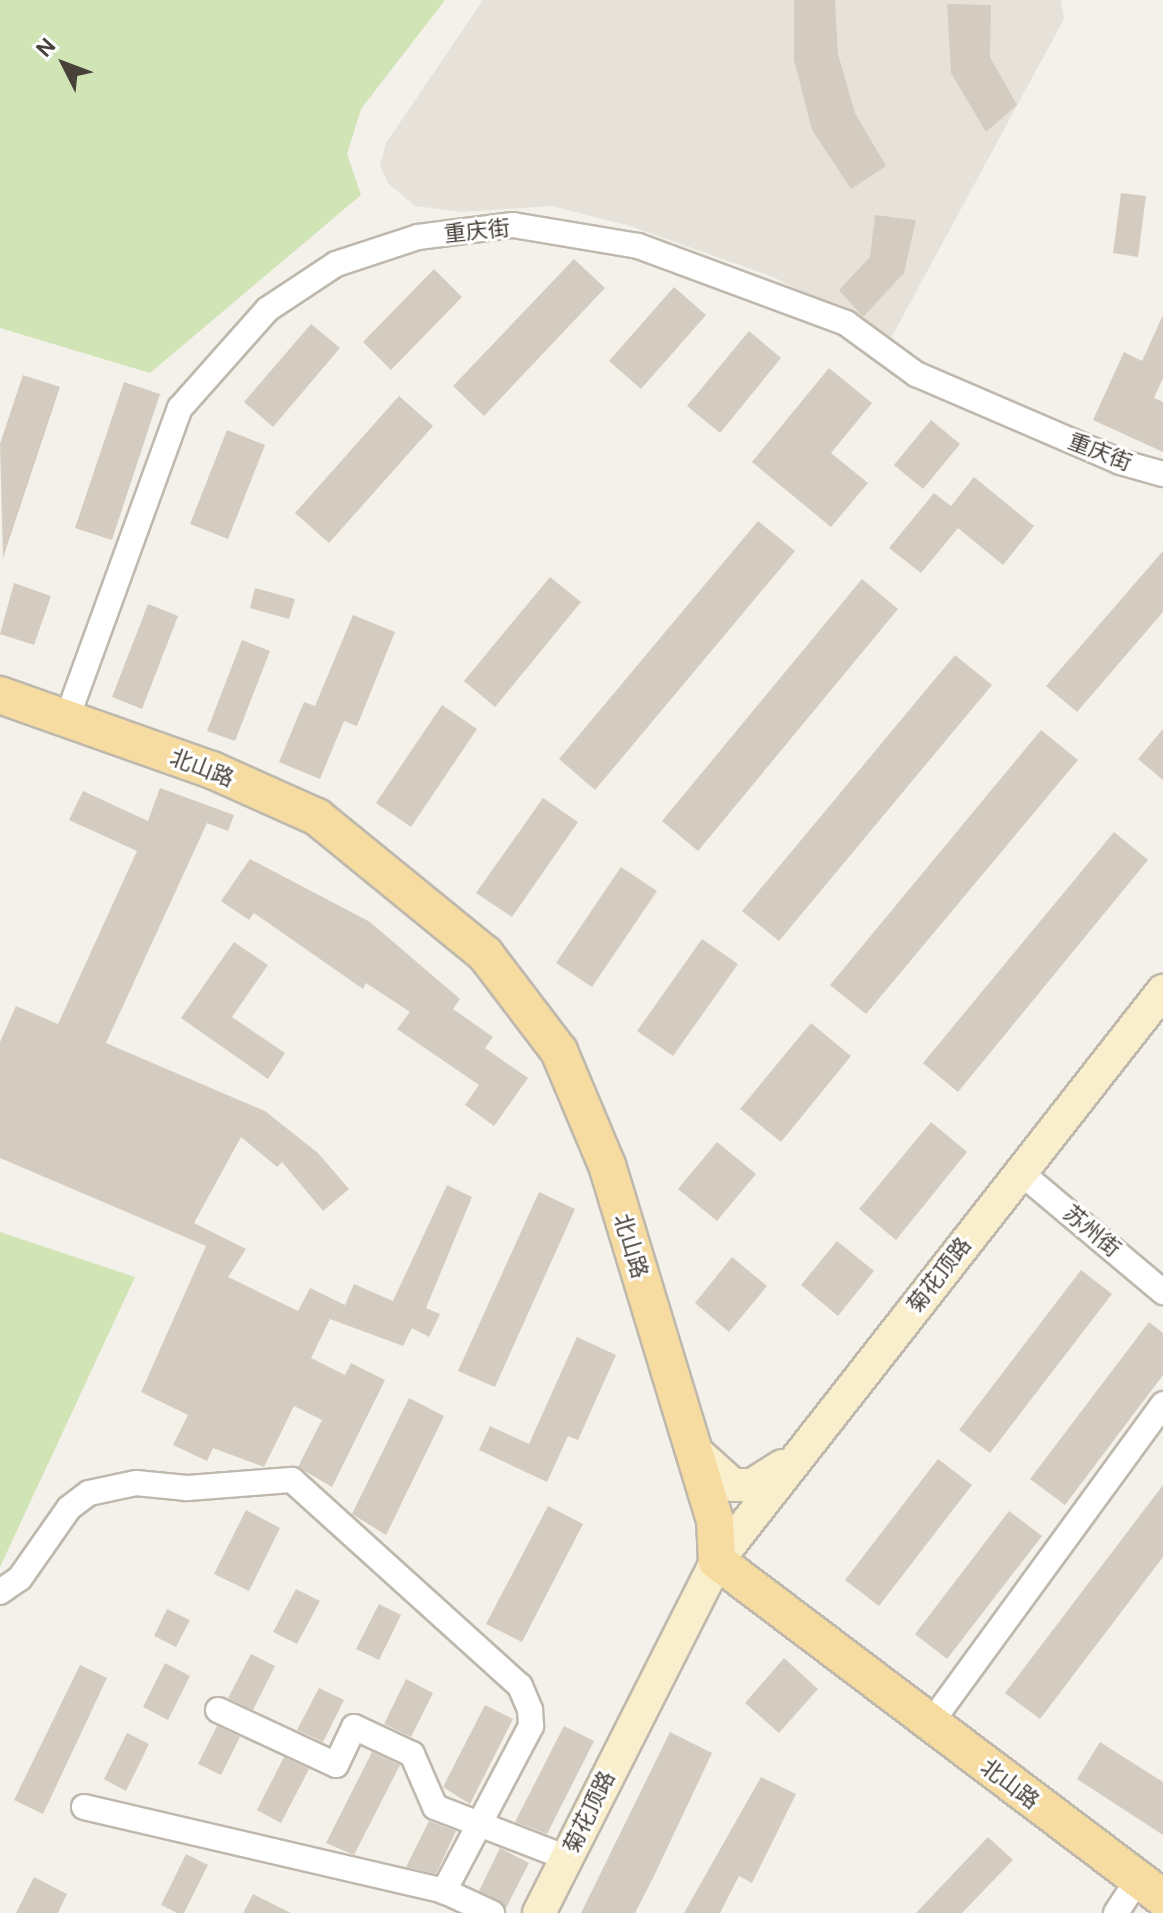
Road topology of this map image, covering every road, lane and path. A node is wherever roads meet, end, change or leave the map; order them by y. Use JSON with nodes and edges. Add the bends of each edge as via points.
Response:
{"nodes":[{"id":1,"x":1163,"y":474,"type":"edge"},
{"id":2,"x":0,"y":695,"type":"edge"},
{"id":3,"x":67,"y":718,"type":"junction"},
{"id":4,"x":1163,"y":991,"type":"edge"},
{"id":5,"x":1020,"y":1172,"type":"junction"},
{"id":6,"x":1163,"y":1292,"type":"edge"},
{"id":7,"x":1163,"y":1404,"type":"edge"},
{"id":8,"x":693,"y":1449,"type":"junction"},
{"id":9,"x":796,"y":1458,"type":"junction"},
{"id":10,"x":717,"y":1561,"type":"junction"},
{"id":11,"x":0,"y":1592,"type":"edge"},
{"id":12,"x":781,"y":1610,"type":"junction"},
{"id":13,"x":682,"y":1626,"type":"junction"},
{"id":14,"x":218,"y":1710,"type":"dead end"},
{"id":15,"x":930,"y":1724,"type":"junction"},
{"id":16,"x":84,"y":1807,"type":"dead end"},
{"id":17,"x":480,"y":1822,"type":"junction"},
{"id":18,"x":567,"y":1858,"type":"junction"},
{"id":19,"x":1150,"y":1890,"type":"edge"},
{"id":20,"x":444,"y":1891,"type":"junction"},
{"id":21,"x":492,"y":1913,"type":"edge"},
{"id":22,"x":539,"y":1913,"type":"edge"},
{"id":23,"x":1116,"y":1913,"type":"edge"}],
"edges":[{"from":1,"to":3,"type":"street","name":"重庆街","via":[[916,374],[846,323],[638,246],[513,225],[418,237],[336,264],[268,309],[180,408]]},
{"from":2,"to":3,"type":"main road","name":"北山路"},
{"from":3,"to":8,"type":"main road","name":"北山路","via":[[317,817],[485,954],[565,1065],[607,1165]]},
{"from":4,"to":5,"type":"street","name":"菊花顶路"},
{"from":5,"to":6,"type":"street","name":"苏州街"},
{"from":5,"to":9,"type":"street","name":"菊花顶路"},
{"from":7,"to":15,"type":"street"},
{"from":8,"to":9,"type":"street","via":[[733,1485],[752,1485]]},
{"from":8,"to":10,"type":"main road","name":"北山路","via":[[715,1520]]},
{"from":9,"to":10,"type":"street","name":"菊花顶路"},
{"from":10,"to":12,"type":"main road","name":"北山路"},
{"from":10,"to":13,"type":"street","name":"菊花顶路"},
{"from":11,"to":17,"type":"street","via":[[20,1578],[69,1508],[89,1493],[136,1483],[187,1488],[292,1480],[520,1686],[531,1726]]},
{"from":12,"to":13,"type":"street","via":[[734,1590],[718,1591]]},
{"from":12,"to":15,"type":"main road","name":"北山路"},
{"from":13,"to":18,"type":"street","name":"菊花顶路"},
{"from":14,"to":17,"type":"street","via":[[336,1765],[354,1727],[412,1754],[435,1807]]},
{"from":15,"to":19,"type":"main road","name":"北山路"},
{"from":16,"to":20,"type":"street"},
{"from":17,"to":18,"type":"street"},
{"from":17,"to":20,"type":"street"},
{"from":18,"to":22,"type":"street","name":"菊花顶路"},
{"from":19,"to":23,"type":"street"},
{"from":20,"to":21,"type":"street"}]}
